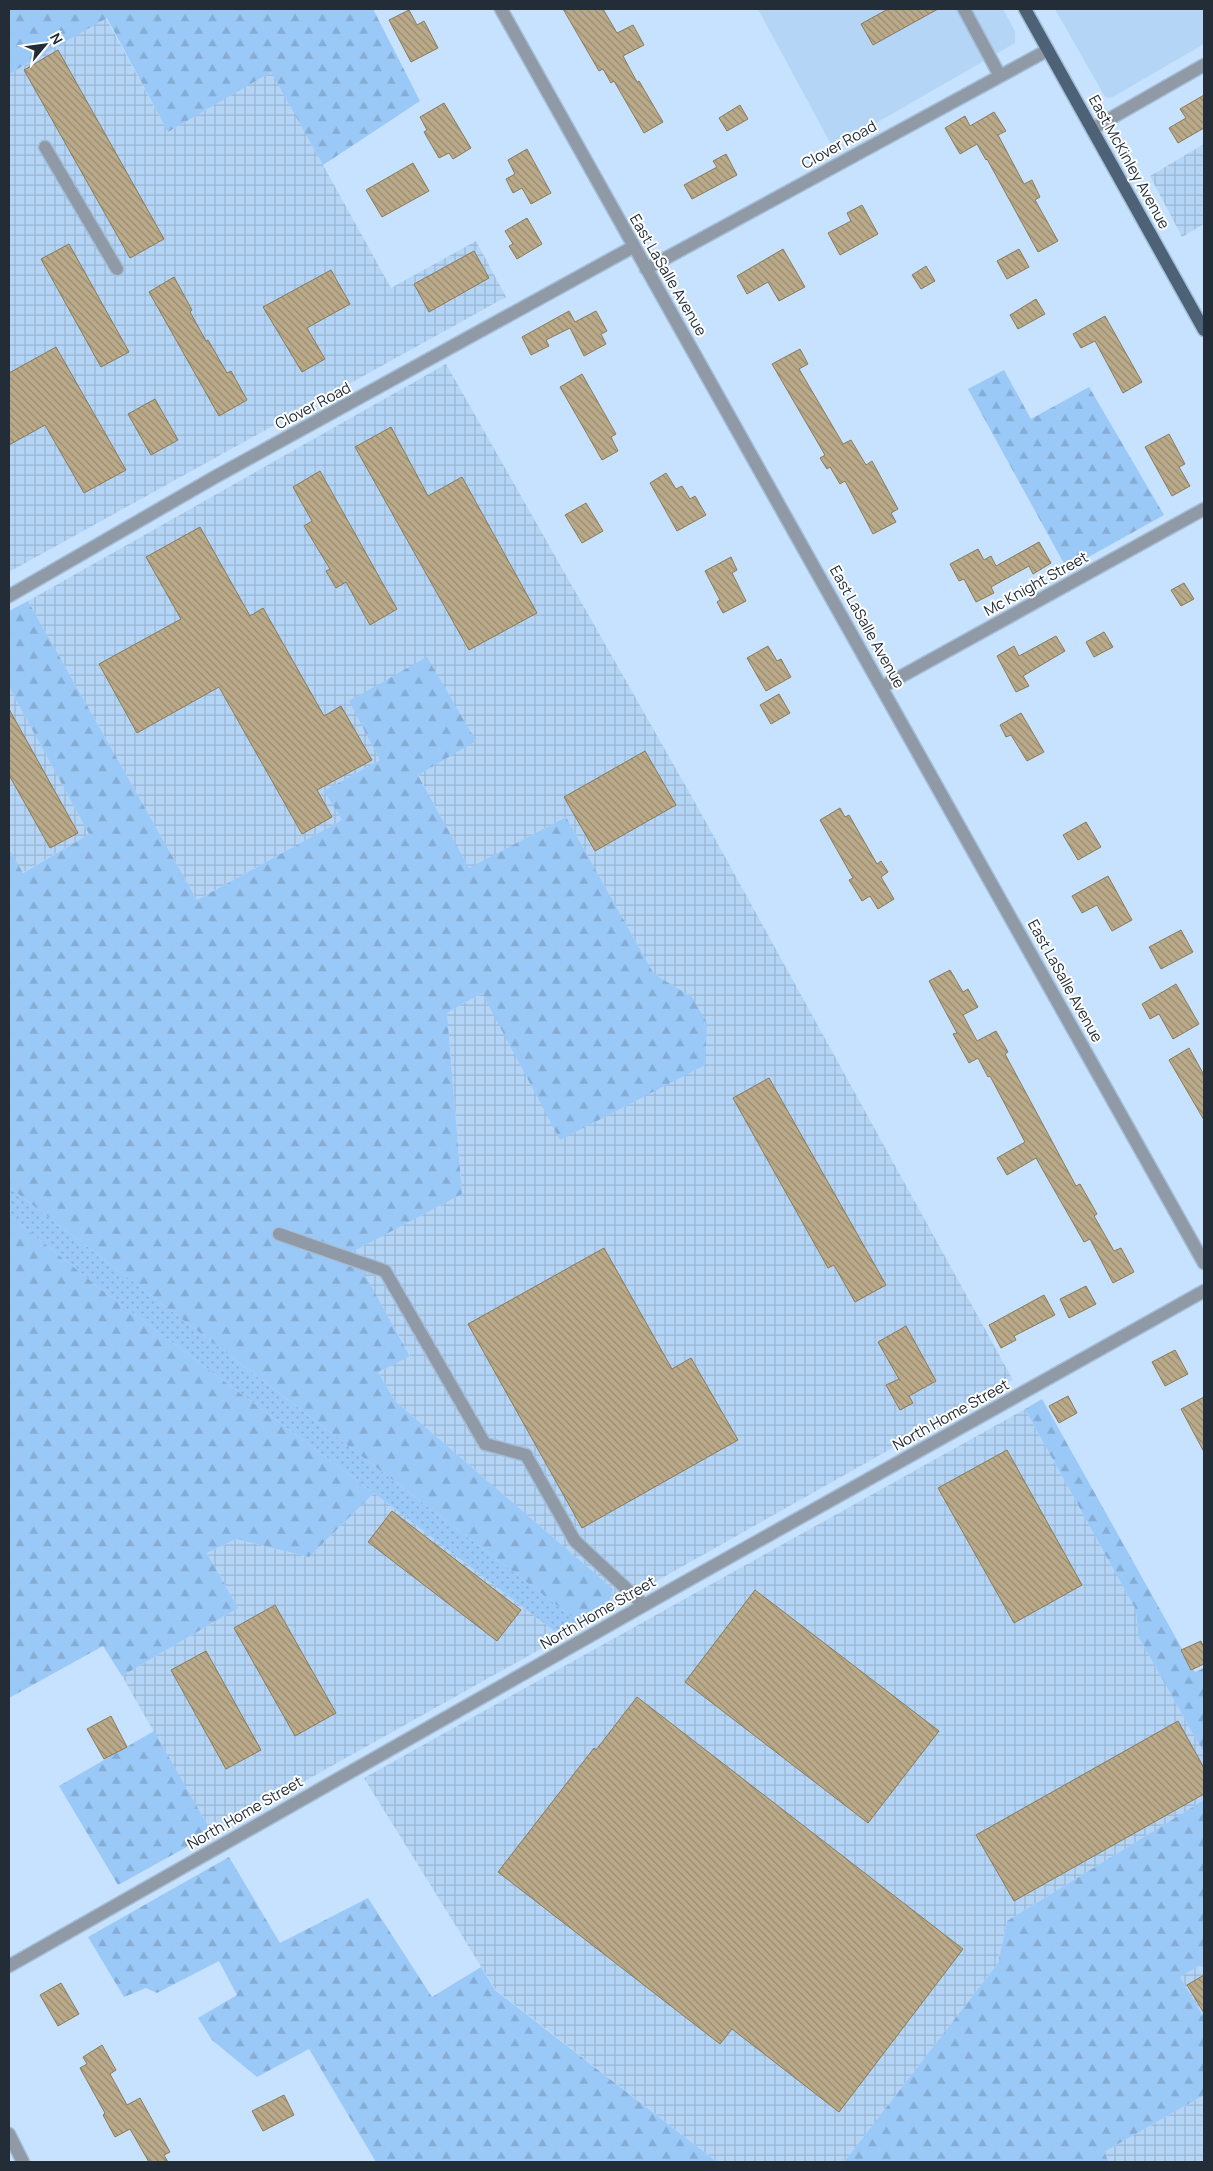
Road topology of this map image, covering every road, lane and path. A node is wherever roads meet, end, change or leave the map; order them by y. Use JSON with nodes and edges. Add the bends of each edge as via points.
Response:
{"nodes":[{"id":1,"x":501,"y":9,"type":"edge"},
{"id":2,"x":964,"y":9,"type":"edge"},
{"id":3,"x":1025,"y":9,"type":"edge"},
{"id":4,"x":1048,"y":50,"type":"junction"},
{"id":5,"x":1204,"y":65,"type":"edge"},
{"id":6,"x":1000,"y":76,"type":"junction"},
{"id":7,"x":1092,"y":129,"type":"junction"},
{"id":8,"x":45,"y":147,"type":"dead end"},
{"id":9,"x":633,"y":247,"type":"junction"},
{"id":10,"x":117,"y":269,"type":"dead end"},
{"id":11,"x":646,"y":269,"type":"junction"},
{"id":12,"x":1204,"y":330,"type":"edge"},
{"id":13,"x":1204,"y":509,"type":"edge"},
{"id":14,"x":9,"y":596,"type":"edge"},
{"id":15,"x":882,"y":687,"type":"junction"},
{"id":16,"x":279,"y":1234,"type":"dead end"},
{"id":17,"x":1204,"y":1263,"type":"edge"},
{"id":18,"x":1204,"y":1291,"type":"edge"},
{"id":19,"x":644,"y":1605,"type":"junction"},
{"id":20,"x":9,"y":1966,"type":"edge"},
{"id":21,"x":9,"y":2134,"type":"edge"},
{"id":22,"x":24,"y":2162,"type":"edge"}],
"edges":[{"from":1,"to":9,"type":"street","name":"East LaSalle Avenue"},
{"from":2,"to":6,"type":"street"},
{"from":3,"to":4,"type":"main road","name":"East McKinley Avenue"},
{"from":4,"to":6,"type":"street","name":"Clover Road"},
{"from":4,"to":7,"type":"main road","name":"East McKinley Avenue"},
{"from":5,"to":7,"type":"street"},
{"from":6,"to":11,"type":"street","name":"Clover Road"},
{"from":7,"to":12,"type":"main road","name":"East McKinley Avenue"},
{"from":8,"to":10,"type":"street"},
{"from":9,"to":11,"type":"street","name":"East LaSalle Avenue"},
{"from":9,"to":14,"type":"street","name":"Clover Road","via":[[231,468]]},
{"from":11,"to":15,"type":"street","name":"East LaSalle Avenue"},
{"from":13,"to":15,"type":"street","name":"Mc Knight Street"},
{"from":15,"to":17,"type":"street","name":"East LaSalle Avenue"},
{"from":16,"to":19,"type":"street","via":[[385,1272],[485,1444],[526,1455],[575,1541]]},
{"from":18,"to":19,"type":"street","name":"North Home Street"},
{"from":19,"to":20,"type":"street","name":"North Home Street"},
{"from":21,"to":22,"type":"street"}]}
